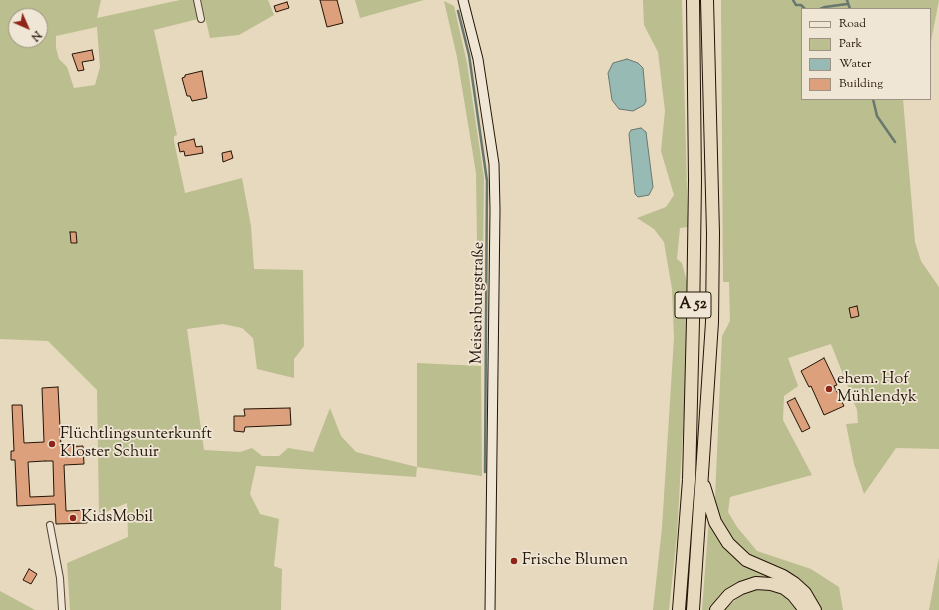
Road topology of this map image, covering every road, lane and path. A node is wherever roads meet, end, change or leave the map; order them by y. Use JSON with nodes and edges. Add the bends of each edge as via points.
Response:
{"nodes":[{"id":1,"x":197,"y":0,"type":"edge"},
{"id":2,"x":463,"y":0,"type":"edge"},
{"id":3,"x":693,"y":0,"type":"edge"},
{"id":4,"x":707,"y":0,"type":"edge"},
{"id":5,"x":201,"y":19,"type":"dead end"},
{"id":6,"x":702,"y":481,"type":"junction"},
{"id":7,"x":50,"y":525,"type":"dead end"},
{"id":8,"x":62,"y":610,"type":"edge"},
{"id":9,"x":490,"y":610,"type":"edge"},
{"id":10,"x":679,"y":610,"type":"edge"},
{"id":11,"x":692,"y":610,"type":"edge"},
{"id":12,"x":716,"y":610,"type":"edge"},
{"id":13,"x":805,"y":610,"type":"edge"},
{"id":14,"x":815,"y":610,"type":"edge"}],
"edges":[{"from":1,"to":5,"type":"street"},
{"from":2,"to":9,"type":"main road","name":"Meisenburgstraße","via":[[478,59],[494,164]]},
{"from":3,"to":10,"type":"highway","number":"A 52","via":[[693,321],[689,480]]},
{"from":4,"to":6,"type":"highway","number":"A 52","via":[[713,233],[712,322]]},
{"from":6,"to":11,"type":"highway","number":"A 52"},
{"from":6,"to":14,"type":"highway","via":[[715,522],[728,543],[746,560],[783,576],[794,584],[805,593]]},
{"from":7,"to":8,"type":"street","via":[[60,578]]},
{"from":12,"to":13,"type":"highway","via":[[729,596],[741,588],[756,583],[784,588]]}]}
